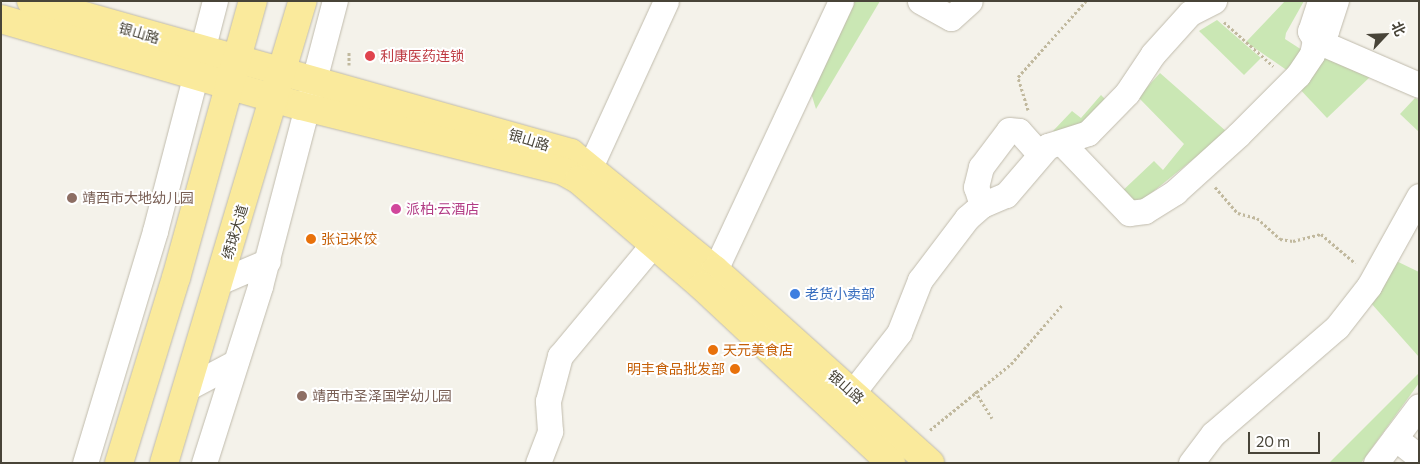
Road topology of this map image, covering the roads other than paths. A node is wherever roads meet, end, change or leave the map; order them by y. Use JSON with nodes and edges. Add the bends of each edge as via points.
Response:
{"nodes":[{"id":1,"x":31,"y":1,"type":"edge"},
{"id":2,"x":215,"y":1,"type":"edge"},
{"id":3,"x":253,"y":1,"type":"edge"},
{"id":4,"x":303,"y":1,"type":"edge"},
{"id":5,"x":334,"y":1,"type":"edge"},
{"id":6,"x":666,"y":1,"type":"edge"},
{"id":7,"x":841,"y":1,"type":"edge"},
{"id":8,"x":920,"y":1,"type":"edge"},
{"id":9,"x":970,"y":1,"type":"edge"},
{"id":10,"x":1320,"y":1,"type":"edge"},
{"id":11,"x":1336,"y":1,"type":"edge"},
{"id":12,"x":1213,"y":3,"type":"edge"},
{"id":13,"x":1,"y":19,"type":"edge"},
{"id":14,"x":1315,"y":40,"type":"junction"},
{"id":15,"x":203,"y":49,"type":"junction"},
{"id":16,"x":240,"y":60,"type":"junction"},
{"id":17,"x":197,"y":76,"type":"junction"},
{"id":18,"x":1419,"y":85,"type":"edge"},
{"id":19,"x":232,"y":86,"type":"junction"},
{"id":20,"x":280,"y":86,"type":"junction"},
{"id":21,"x":310,"y":94,"type":"junction"},
{"id":22,"x":1062,"y":143,"type":"junction"},
{"id":23,"x":1039,"y":153,"type":"junction"},
{"id":24,"x":591,"y":165,"type":"junction"},
{"id":25,"x":982,"y":204,"type":"junction"},
{"id":26,"x":1416,"y":206,"type":"edge"},
{"id":27,"x":192,"y":214,"type":"junction"},
{"id":28,"x":155,"y":231,"type":"junction"},
{"id":29,"x":654,"y":243,"type":"junction"},
{"id":30,"x":268,"y":261,"type":"junction"},
{"id":31,"x":715,"y":270,"type":"junction"},
{"id":32,"x":219,"y":282,"type":"junction"},
{"id":33,"x":236,"y":362,"type":"junction"},
{"id":34,"x":187,"y":388,"type":"junction"},
{"id":35,"x":853,"y":392,"type":"junction"},
{"id":36,"x":1419,"y":406,"type":"edge"},
{"id":37,"x":1395,"y":438,"type":"junction"},
{"id":38,"x":1419,"y":458,"type":"edge"},
{"id":39,"x":85,"y":463,"type":"edge"},
{"id":40,"x":119,"y":463,"type":"edge"},
{"id":41,"x":164,"y":463,"type":"edge"},
{"id":42,"x":204,"y":463,"type":"edge"},
{"id":43,"x":538,"y":463,"type":"edge"},
{"id":44,"x":891,"y":463,"type":"edge"},
{"id":45,"x":930,"y":463,"type":"edge"},
{"id":46,"x":1191,"y":463,"type":"edge"},
{"id":47,"x":1376,"y":463,"type":"edge"}],
"edges":[{"from":1,"to":15,"type":"main road","name":"银山路"},
{"from":2,"to":15,"type":"street"},
{"from":3,"to":16,"type":"main road"},
{"from":4,"to":20,"type":"main road","name":"绣球大道"},
{"from":5,"to":21,"type":"street"},
{"from":6,"to":24,"type":"street"},
{"from":7,"to":31,"type":"street"},
{"from":8,"to":9,"type":"street","via":[[951,18]]},
{"from":10,"to":14,"type":"street","via":[[1310,31]]},
{"from":11,"to":14,"type":"street","via":[[1326,31]]},
{"from":12,"to":22,"type":"street","via":[[1190,13],[1152,54],[1128,94],[1088,133]]},
{"from":13,"to":17,"type":"main road","name":"银山路"},
{"from":14,"to":18,"type":"street"},
{"from":14,"to":22,"type":"street","via":[[1307,63],[1290,82],[1158,205],[1129,213]]},
{"from":15,"to":16,"type":"main road","name":"银山路"},
{"from":15,"to":17,"type":"street"},
{"from":16,"to":19,"type":"main road"},
{"from":16,"to":20,"type":"main road","name":"银山路"},
{"from":17,"to":19,"type":"main road","name":"银山路"},
{"from":17,"to":28,"type":"street"},
{"from":19,"to":20,"type":"main road","name":"银山路"},
{"from":19,"to":27,"type":"main road"},
{"from":20,"to":21,"type":"main road","name":"银山路"},
{"from":20,"to":32,"type":"main road","name":"绣球大道"},
{"from":21,"to":24,"type":"main road","name":"银山路","via":[[571,153]]},
{"from":21,"to":29,"type":"main road","name":"银山路","via":[[564,171]]},
{"from":21,"to":30,"type":"street"},
{"from":22,"to":23,"type":"street"},
{"from":23,"to":25,"type":"street","via":[[1006,194]]},
{"from":23,"to":25,"type":"street","via":[[1014,129],[981,167],[976,187]]},
{"from":24,"to":31,"type":"main road","name":"银山路"},
{"from":25,"to":35,"type":"street","via":[[930,264],[899,334]]},
{"from":26,"to":46,"type":"street","via":[[1390,252],[1370,276],[1364,294],[1318,346],[1213,434]]},
{"from":27,"to":28,"type":"street"},
{"from":27,"to":40,"type":"main road"},
{"from":28,"to":39,"type":"street"},
{"from":29,"to":43,"type":"street","via":[[560,356],[548,401],[550,431]]},
{"from":29,"to":44,"type":"main road","name":"银山路"},
{"from":30,"to":32,"type":"street"},
{"from":30,"to":33,"type":"street"},
{"from":31,"to":35,"type":"main road","name":"银山路"},
{"from":32,"to":34,"type":"main road","name":"绣球大道"},
{"from":33,"to":34,"type":"street"},
{"from":33,"to":42,"type":"street"},
{"from":34,"to":41,"type":"main road","name":"绣球大道"},
{"from":35,"to":45,"type":"main road","name":"银山路"},
{"from":36,"to":37,"type":"street"},
{"from":37,"to":38,"type":"street"},
{"from":37,"to":47,"type":"street"}]}
